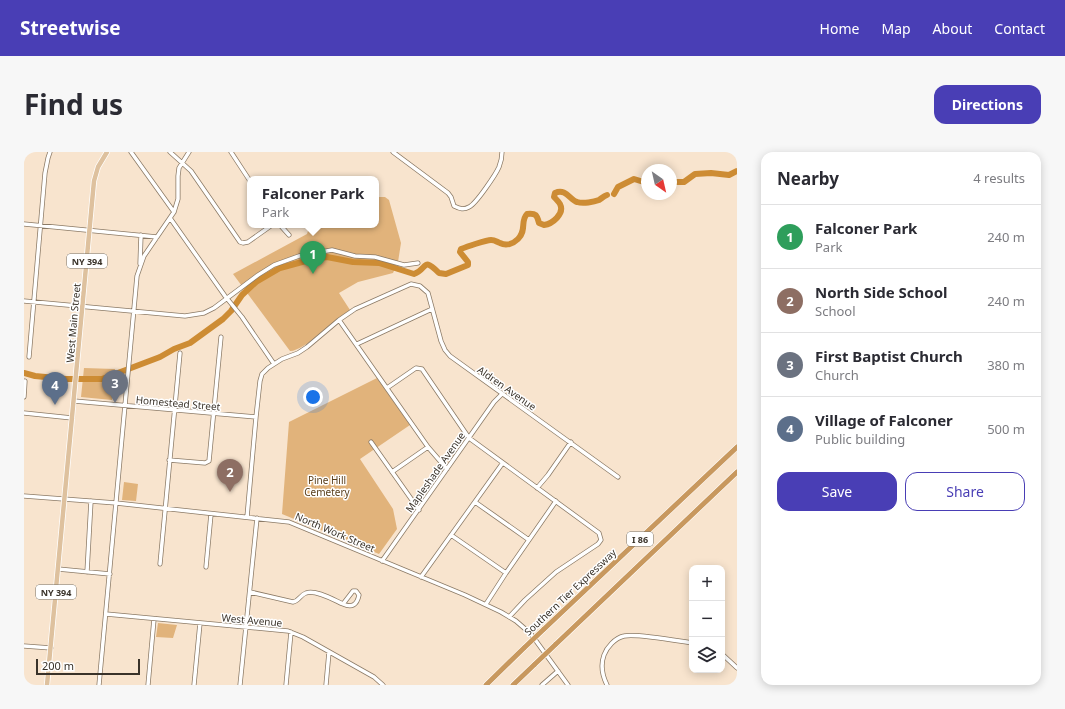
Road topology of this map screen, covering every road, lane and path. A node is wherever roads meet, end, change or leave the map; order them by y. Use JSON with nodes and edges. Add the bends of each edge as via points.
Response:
{"nodes":[{"id":1,"x":50,"y":152,"type":"edge"},
{"id":2,"x":107,"y":152,"type":"edge"},
{"id":3,"x":131,"y":152,"type":"edge"},
{"id":4,"x":170,"y":152,"type":"edge"},
{"id":5,"x":189,"y":152,"type":"edge"},
{"id":6,"x":231,"y":152,"type":"edge"},
{"id":7,"x":393,"y":152,"type":"edge"},
{"id":8,"x":502,"y":152,"type":"edge"},
{"id":9,"x":182,"y":162,"type":"junction"},
{"id":10,"x":247,"y":176,"type":"edge"},
{"id":11,"x":174,"y":212,"type":"junction"},
{"id":12,"x":170,"y":218,"type":"junction"},
{"id":13,"x":24,"y":224,"type":"edge"},
{"id":14,"x":41,"y":226,"type":"junction"},
{"id":15,"x":268,"y":228,"type":"edge"},
{"id":16,"x":283,"y":228,"type":"edge"},
{"id":17,"x":90,"y":230,"type":"junction"},
{"id":18,"x":289,"y":234,"type":"dead end"},
{"id":19,"x":141,"y":235,"type":"junction"},
{"id":20,"x":158,"y":237,"type":"junction"},
{"id":21,"x":418,"y":263,"type":"dead end"},
{"id":22,"x":140,"y":265,"type":"junction"},
{"id":23,"x":227,"y":299,"type":"junction"},
{"id":24,"x":24,"y":301,"type":"edge"},
{"id":25,"x":34,"y":302,"type":"junction"},
{"id":26,"x":83,"y":307,"type":"junction"},
{"id":27,"x":432,"y":309,"type":"junction"},
{"id":28,"x":134,"y":312,"type":"junction"},
{"id":29,"x":339,"y":320,"type":"junction"},
{"id":30,"x":221,"y":337,"type":"dead end"},
{"id":31,"x":357,"y":344,"type":"junction"},
{"id":32,"x":180,"y":352,"type":"dead end"},
{"id":33,"x":29,"y":357,"type":"dead end"},
{"id":34,"x":274,"y":364,"type":"junction"},
{"id":35,"x":25,"y":381,"type":"dead end"},
{"id":36,"x":387,"y":388,"type":"junction"},
{"id":37,"x":502,"y":394,"type":"junction"},
{"id":38,"x":24,"y":397,"type":"edge"},
{"id":39,"x":74,"y":401,"type":"junction"},
{"id":40,"x":125,"y":406,"type":"junction"},
{"id":41,"x":174,"y":410,"type":"junction"},
{"id":42,"x":24,"y":413,"type":"edge"},
{"id":43,"x":214,"y":414,"type":"junction"},
{"id":44,"x":256,"y":417,"type":"junction"},
{"id":45,"x":72,"y":418,"type":"junction"},
{"id":46,"x":469,"y":438,"type":"junction"},
{"id":47,"x":371,"y":442,"type":"dead end"},
{"id":48,"x":571,"y":442,"type":"junction"},
{"id":49,"x":428,"y":447,"type":"junction"},
{"id":50,"x":737,"y":447,"type":"edge"},
{"id":51,"x":169,"y":460,"type":"junction"},
{"id":52,"x":502,"y":464,"type":"junction"},
{"id":53,"x":447,"y":469,"type":"junction"},
{"id":54,"x":392,"y":472,"type":"junction"},
{"id":55,"x":737,"y":472,"type":"edge"},
{"id":56,"x":618,"y":477,"type":"dead end"},
{"id":57,"x":537,"y":488,"type":"junction"},
{"id":58,"x":24,"y":496,"type":"edge"},
{"id":59,"x":65,"y":499,"type":"junction"},
{"id":60,"x":91,"y":501,"type":"junction"},
{"id":61,"x":556,"y":501,"type":"junction"},
{"id":62,"x":475,"y":502,"type":"junction"},
{"id":63,"x":116,"y":503,"type":"junction"},
{"id":64,"x":165,"y":509,"type":"junction"},
{"id":65,"x":419,"y":510,"type":"junction"},
{"id":66,"x":210,"y":514,"type":"junction"},
{"id":67,"x":247,"y":517,"type":"junction"},
{"id":68,"x":257,"y":518,"type":"junction"},
{"id":69,"x":451,"y":535,"type":"junction"},
{"id":70,"x":529,"y":540,"type":"junction"},
{"id":71,"x":382,"y":561,"type":"junction"},
{"id":72,"x":160,"y":564,"type":"dead end"},
{"id":73,"x":206,"y":567,"type":"dead end"},
{"id":74,"x":58,"y":569,"type":"junction"},
{"id":75,"x":87,"y":572,"type":"junction"},
{"id":76,"x":506,"y":573,"type":"junction"},
{"id":77,"x":110,"y":574,"type":"junction"},
{"id":78,"x":421,"y":577,"type":"junction"},
{"id":79,"x":250,"y":592,"type":"junction"},
{"id":80,"x":343,"y":604,"type":"junction"},
{"id":81,"x":486,"y":604,"type":"junction"},
{"id":82,"x":106,"y":614,"type":"junction"},
{"id":83,"x":509,"y":617,"type":"junction"},
{"id":84,"x":154,"y":619,"type":"junction"},
{"id":85,"x":200,"y":623,"type":"junction"},
{"id":86,"x":246,"y":627,"type":"junction"},
{"id":87,"x":291,"y":632,"type":"junction"},
{"id":88,"x":689,"y":643,"type":"edge"},
{"id":89,"x":24,"y":646,"type":"edge"},
{"id":90,"x":51,"y":648,"type":"junction"},
{"id":91,"x":329,"y":652,"type":"junction"},
{"id":92,"x":725,"y":657,"type":"edge"},
{"id":93,"x":737,"y":668,"type":"edge"},
{"id":94,"x":558,"y":671,"type":"junction"},
{"id":95,"x":47,"y":685,"type":"edge"},
{"id":96,"x":99,"y":685,"type":"edge"},
{"id":97,"x":148,"y":685,"type":"edge"},
{"id":98,"x":194,"y":685,"type":"edge"},
{"id":99,"x":240,"y":685,"type":"edge"},
{"id":100,"x":286,"y":685,"type":"edge"},
{"id":101,"x":326,"y":685,"type":"edge"},
{"id":102,"x":383,"y":685,"type":"edge"},
{"id":103,"x":486,"y":685,"type":"edge"},
{"id":104,"x":513,"y":685,"type":"edge"},
{"id":105,"x":542,"y":685,"type":"edge"},
{"id":106,"x":568,"y":685,"type":"edge"},
{"id":107,"x":607,"y":685,"type":"edge"}],
"edges":[{"from":1,"to":14,"type":"street","via":[[45,173]]},
{"from":2,"to":17,"type":"main road","name":"West Main Street","number":"NY 394","via":[[98,167],[94,181]]},
{"from":3,"to":11,"type":"street"},
{"from":4,"to":9,"type":"street"},
{"from":5,"to":9,"type":"street"},
{"from":6,"to":10,"type":"street"},
{"from":7,"to":8,"type":"street","via":[[448,193],[454,205],[462,209],[472,205],[498,170]]},
{"from":9,"to":11,"type":"street"},
{"from":9,"to":15,"type":"street","via":[[242,243],[248,242]]},
{"from":11,"to":12,"type":"street"},
{"from":12,"to":20,"type":"street"},
{"from":12,"to":23,"type":"street"},
{"from":13,"to":14,"type":"street"},
{"from":14,"to":17,"type":"street"},
{"from":14,"to":25,"type":"street"},
{"from":16,"to":18,"type":"street"},
{"from":17,"to":19,"type":"street"},
{"from":17,"to":26,"type":"main road","name":"West Main Street","number":"NY 394"},
{"from":19,"to":20,"type":"street"},
{"from":19,"to":22,"type":"street"},
{"from":20,"to":22,"type":"street"},
{"from":21,"to":23,"type":"street","via":[[404,265],[332,250],[299,256],[274,265]]},
{"from":22,"to":28,"type":"street"},
{"from":23,"to":28,"type":"street","via":[[209,311],[185,316]]},
{"from":23,"to":34,"type":"street","via":[[236,308]]},
{"from":24,"to":25,"type":"street"},
{"from":25,"to":26,"type":"street"},
{"from":25,"to":33,"type":"street"},
{"from":26,"to":28,"type":"street"},
{"from":26,"to":39,"type":"main road","name":"West Main Street","number":"NY 394"},
{"from":27,"to":29,"type":"street","name":"Aldren Avenue","via":[[428,294],[422,287],[414,284],[355,309]]},
{"from":27,"to":31,"type":"street"},
{"from":27,"to":37,"type":"street","name":"Aldren Avenue","via":[[445,350]]},
{"from":28,"to":40,"type":"street"},
{"from":29,"to":31,"type":"street"},
{"from":29,"to":34,"type":"street","via":[[307,347]]},
{"from":30,"to":43,"type":"street"},
{"from":31,"to":36,"type":"street"},
{"from":32,"to":41,"type":"street"},
{"from":34,"to":44,"type":"street","via":[[261,377]]},
{"from":35,"to":38,"type":"street"},
{"from":36,"to":46,"type":"street","via":[[416,368],[422,369]]},
{"from":36,"to":49,"type":"street"},
{"from":37,"to":46,"type":"street","name":"Mapleshade Avenue"},
{"from":37,"to":48,"type":"street","name":"Aldren Avenue"},
{"from":39,"to":40,"type":"street","name":"Homestead Street"},
{"from":39,"to":45,"type":"main road","name":"West Main Street","number":"NY 394"},
{"from":40,"to":41,"type":"street","name":"Homestead Street"},
{"from":40,"to":63,"type":"street"},
{"from":41,"to":43,"type":"street","name":"Homestead Street"},
{"from":41,"to":51,"type":"street"},
{"from":42,"to":45,"type":"street"},
{"from":43,"to":44,"type":"street","name":"Homestead Street"},
{"from":43,"to":51,"type":"street","via":[[208,462]]},
{"from":44,"to":67,"type":"street"},
{"from":45,"to":59,"type":"main road","name":"West Main Street","number":"NY 394"},
{"from":46,"to":52,"type":"street"},
{"from":46,"to":53,"type":"street","name":"Mapleshade Avenue"},
{"from":47,"to":54,"type":"street"},
{"from":48,"to":56,"type":"street","name":"Aldren Avenue"},
{"from":48,"to":57,"type":"street"},
{"from":49,"to":53,"type":"street"},
{"from":49,"to":54,"type":"street"},
{"from":50,"to":103,"type":"highway","name":"Southern Tier Expressway","number":"I 86","bridge":true},
{"from":51,"to":64,"type":"street"},
{"from":52,"to":57,"type":"street"},
{"from":52,"to":62,"type":"street"},
{"from":53,"to":65,"type":"street","name":"Mapleshade Avenue"},
{"from":54,"to":65,"type":"street"},
{"from":55,"to":104,"type":"highway","number":"I 86","bridge":true},
{"from":57,"to":61,"type":"street"},
{"from":58,"to":59,"type":"street","name":"North Work Street"},
{"from":59,"to":60,"type":"street","name":"North Work Street"},
{"from":59,"to":74,"type":"main road","number":"NY 394"},
{"from":60,"to":63,"type":"street","name":"North Work Street"},
{"from":60,"to":75,"type":"street"},
{"from":61,"to":70,"type":"street"},
{"from":61,"to":83,"type":"street","via":[[591,526],[601,538],[598,544],[547,579]]},
{"from":62,"to":69,"type":"street"},
{"from":62,"to":70,"type":"street"},
{"from":63,"to":64,"type":"street","name":"North Work Street"},
{"from":63,"to":77,"type":"street"},
{"from":64,"to":66,"type":"street","name":"North Work Street"},
{"from":64,"to":72,"type":"street"},
{"from":65,"to":71,"type":"street","name":"Mapleshade Avenue"},
{"from":66,"to":67,"type":"street","name":"North Work Street"},
{"from":66,"to":73,"type":"street"},
{"from":67,"to":68,"type":"street","name":"North Work Street"},
{"from":68,"to":71,"type":"street","name":"North Work Street","via":[[289,522]]},
{"from":68,"to":79,"type":"street"},
{"from":69,"to":76,"type":"street"},
{"from":69,"to":78,"type":"street"},
{"from":70,"to":76,"type":"street"},
{"from":71,"to":78,"type":"street","name":"North Work Street"},
{"from":74,"to":75,"type":"street"},
{"from":74,"to":90,"type":"main road","number":"NY 394"},
{"from":75,"to":77,"type":"street"},
{"from":76,"to":81,"type":"street"},
{"from":77,"to":82,"type":"street"},
{"from":78,"to":81,"type":"street","name":"North Work Street"},
{"from":79,"to":80,"type":"street","via":[[293,602],[305,593],[312,592]]},
{"from":79,"to":86,"type":"street"},
{"from":80,"to":80,"type":"street","via":[[353,606],[359,597],[356,591],[351,593]]},
{"from":81,"to":83,"type":"street","name":"North Work Street"},
{"from":82,"to":84,"type":"street","name":"West Avenue"},
{"from":82,"to":96,"type":"street"},
{"from":83,"to":94,"type":"street","name":"North Work Street","via":[[530,634]]},
{"from":84,"to":85,"type":"street","name":"West Avenue"},
{"from":84,"to":97,"type":"street"},
{"from":85,"to":86,"type":"street","name":"West Avenue"},
{"from":85,"to":98,"type":"street"},
{"from":86,"to":87,"type":"street","name":"West Avenue"},
{"from":86,"to":99,"type":"street"},
{"from":87,"to":91,"type":"street","name":"West Avenue"},
{"from":87,"to":100,"type":"street"},
{"from":88,"to":107,"type":"street","via":[[631,635],[619,638],[606,651],[602,662]]},
{"from":89,"to":90,"type":"street"},
{"from":90,"to":95,"type":"main road","number":"NY 394"},
{"from":91,"to":101,"type":"street"},
{"from":91,"to":102,"type":"street","name":"West Avenue","via":[[374,677]]},
{"from":92,"to":93,"type":"street"},
{"from":94,"to":105,"type":"street"},
{"from":94,"to":106,"type":"street","name":"North Work Street"}]}
